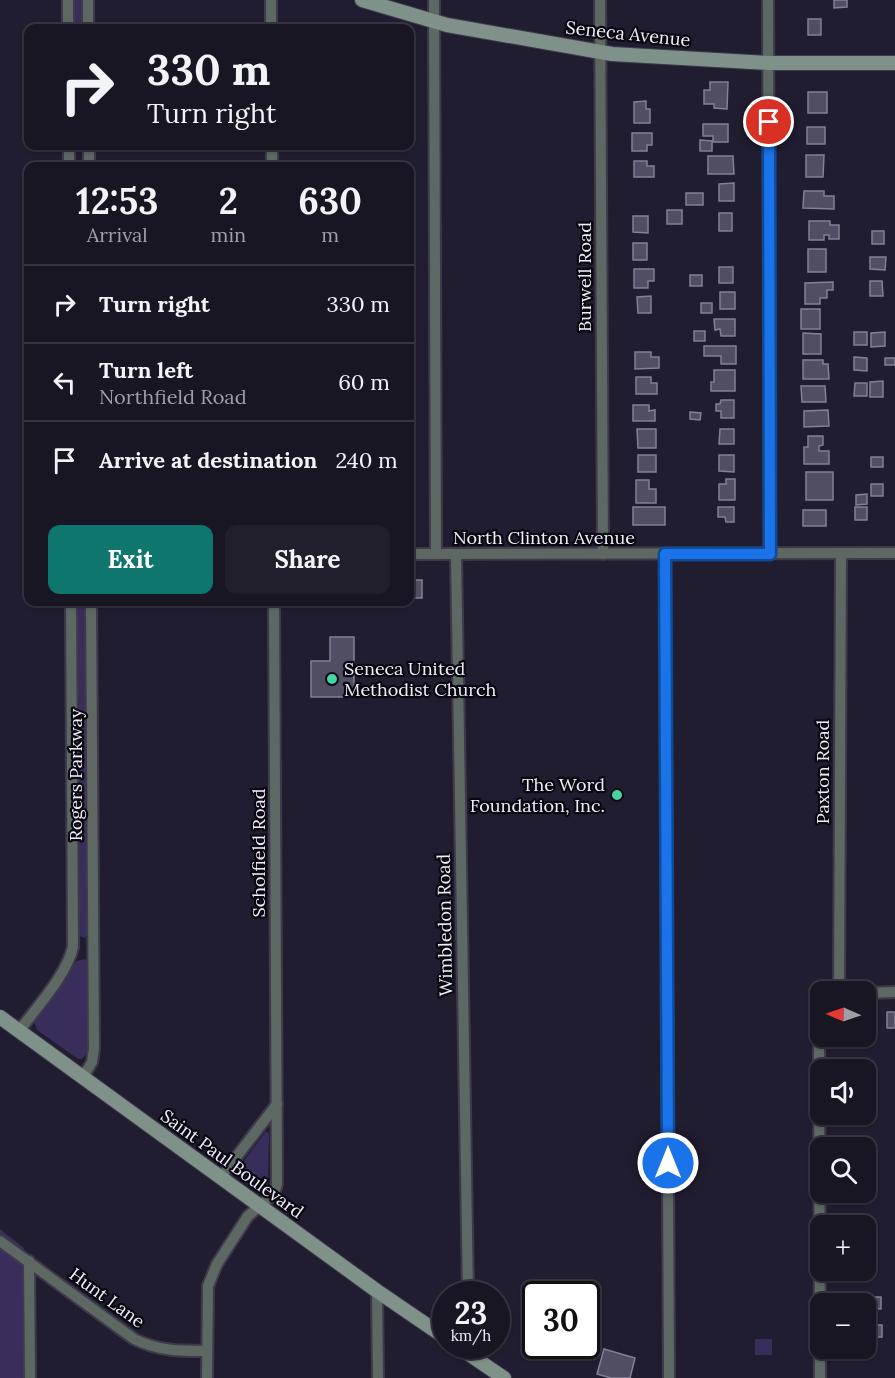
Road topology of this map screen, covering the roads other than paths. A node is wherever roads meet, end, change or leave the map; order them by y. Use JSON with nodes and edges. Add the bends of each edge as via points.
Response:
{"nodes":[{"id":1,"x":68,"y":0,"type":"edge"},
{"id":2,"x":88,"y":0,"type":"edge"},
{"id":3,"x":271,"y":0,"type":"edge"},
{"id":4,"x":362,"y":0,"type":"edge"},
{"id":5,"x":434,"y":0,"type":"edge"},
{"id":6,"x":600,"y":0,"type":"edge"},
{"id":7,"x":768,"y":0,"type":"edge"},
{"id":8,"x":434,"y":22,"type":"junction"},
{"id":9,"x":68,"y":24,"type":"edge"},
{"id":10,"x":88,"y":24,"type":"edge"},
{"id":11,"x":271,"y":24,"type":"edge"},
{"id":12,"x":600,"y":52,"type":"junction"},
{"id":13,"x":769,"y":63,"type":"junction"},
{"id":14,"x":895,"y":63,"type":"edge"},
{"id":15,"x":895,"y":553,"type":"edge"},
{"id":16,"x":414,"y":554,"type":"edge"},
{"id":17,"x":436,"y":554,"type":"junction"},
{"id":18,"x":456,"y":554,"type":"junction"},
{"id":19,"x":603,"y":554,"type":"junction"},
{"id":20,"x":665,"y":554,"type":"junction"},
{"id":21,"x":770,"y":554,"type":"junction"},
{"id":22,"x":841,"y":554,"type":"junction"},
{"id":23,"x":71,"y":606,"type":"edge"},
{"id":24,"x":91,"y":606,"type":"edge"},
{"id":25,"x":274,"y":606,"type":"edge"},
{"id":26,"x":73,"y":947,"type":"junction"},
{"id":27,"x":93,"y":948,"type":"junction"},
{"id":28,"x":839,"y":981,"type":"edge"},
{"id":29,"x":895,"y":992,"type":"edge"},
{"id":30,"x":876,"y":993,"type":"edge"},
{"id":31,"x":0,"y":1017,"type":"edge"},
{"id":32,"x":20,"y":1031,"type":"junction"},
{"id":33,"x":819,"y":1047,"type":"edge"},
{"id":34,"x":83,"y":1077,"type":"junction"},
{"id":35,"x":277,"y":1104,"type":"junction"},
{"id":36,"x":221,"y":1177,"type":"junction"},
{"id":37,"x":260,"y":1206,"type":"junction"},
{"id":38,"x":0,"y":1240,"type":"edge"},
{"id":39,"x":29,"y":1261,"type":"junction"},
{"id":40,"x":468,"y":1281,"type":"edge"},
{"id":41,"x":377,"y":1291,"type":"junction"},
{"id":42,"x":432,"y":1328,"type":"edge"},
{"id":43,"x":206,"y":1351,"type":"junction"},
{"id":44,"x":479,"y":1359,"type":"edge"},
{"id":45,"x":30,"y":1378,"type":"edge"},
{"id":46,"x":207,"y":1378,"type":"edge"},
{"id":47,"x":378,"y":1378,"type":"edge"},
{"id":48,"x":504,"y":1378,"type":"edge"},
{"id":49,"x":669,"y":1378,"type":"edge"},
{"id":50,"x":820,"y":1378,"type":"edge"}],
"edges":[{"from":1,"to":9,"type":"street"},
{"from":2,"to":10,"type":"street"},
{"from":3,"to":11,"type":"street"},
{"from":4,"to":8,"type":"main road","name":"Seneca Avenue"},
{"from":5,"to":8,"type":"street"},
{"from":6,"to":12,"type":"street","name":"Burwell Road"},
{"from":7,"to":13,"type":"street"},
{"from":8,"to":12,"type":"main road","name":"Seneca Avenue"},
{"from":8,"to":17,"type":"street"},
{"from":12,"to":13,"type":"main road","name":"Seneca Avenue"},
{"from":12,"to":19,"type":"street","name":"Burwell Road"},
{"from":13,"to":14,"type":"main road","name":"Seneca Avenue"},
{"from":13,"to":21,"type":"street"},
{"from":15,"to":22,"type":"street","name":"North Clinton Avenue"},
{"from":16,"to":17,"type":"street","name":"North Clinton Avenue"},
{"from":17,"to":18,"type":"street","name":"North Clinton Avenue"},
{"from":18,"to":19,"type":"street","name":"North Clinton Avenue"},
{"from":18,"to":40,"type":"street","name":"Wimbledon Road"},
{"from":19,"to":20,"type":"street","name":"North Clinton Avenue"},
{"from":20,"to":21,"type":"street","name":"North Clinton Avenue"},
{"from":20,"to":49,"type":"street"},
{"from":21,"to":22,"type":"street","name":"North Clinton Avenue"},
{"from":22,"to":28,"type":"street","name":"Paxton Road"},
{"from":23,"to":26,"type":"street","name":"Rogers Parkway"},
{"from":24,"to":27,"type":"street","name":"Rogers Parkway"},
{"from":25,"to":35,"type":"street","name":"Scholfield Road"},
{"from":26,"to":27,"type":"street"},
{"from":26,"to":32,"type":"street","name":"Rogers Parkway","via":[[63,971]]},
{"from":27,"to":34,"type":"street","name":"Rogers Parkway","via":[[92,1062]]},
{"from":29,"to":30,"type":"street"},
{"from":31,"to":32,"type":"main road","name":"Saint Paul Boulevard"},
{"from":32,"to":34,"type":"main road","name":"Saint Paul Boulevard"},
{"from":33,"to":50,"type":"street"},
{"from":34,"to":36,"type":"main road","name":"Saint Paul Boulevard"},
{"from":35,"to":36,"type":"street"},
{"from":35,"to":37,"type":"street","name":"Scholfield Road","via":[[277,1184],[274,1194]]},
{"from":36,"to":37,"type":"main road","name":"Saint Paul Boulevard"},
{"from":37,"to":41,"type":"main road","name":"Saint Paul Boulevard"},
{"from":37,"to":43,"type":"street","name":"Scholfield Road","via":[[248,1216],[207,1286]]},
{"from":38,"to":39,"type":"street","name":"Hunt Lane"},
{"from":39,"to":43,"type":"street","name":"Hunt Lane","via":[[134,1339],[159,1349]]},
{"from":39,"to":45,"type":"street"},
{"from":41,"to":42,"type":"main road","name":"Saint Paul Boulevard"},
{"from":41,"to":47,"type":"street"},
{"from":43,"to":46,"type":"street","name":"Scholfield Road"},
{"from":44,"to":48,"type":"main road"}]}
